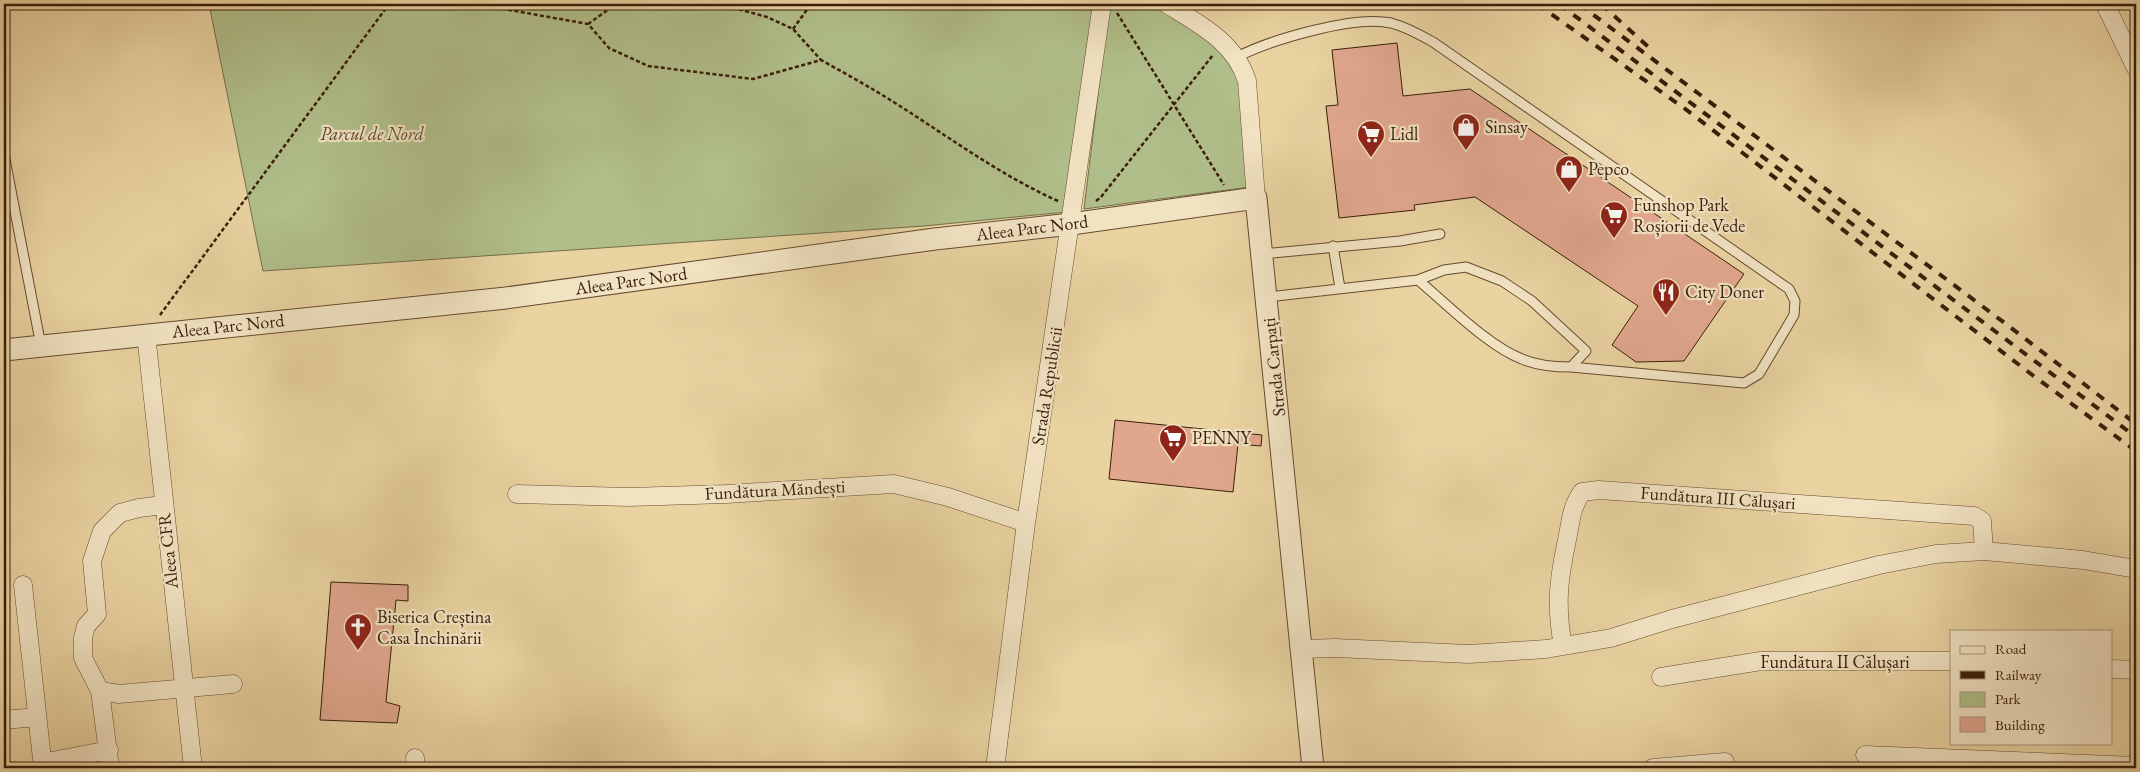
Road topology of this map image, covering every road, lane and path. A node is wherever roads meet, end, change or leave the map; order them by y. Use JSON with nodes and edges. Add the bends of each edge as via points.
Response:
{"nodes":[{"id":1,"x":389,"y":4,"type":"edge"},
{"id":2,"x":476,"y":4,"type":"edge"},
{"id":3,"x":616,"y":4,"type":"edge"},
{"id":4,"x":720,"y":4,"type":"edge"},
{"id":5,"x":810,"y":4,"type":"edge"},
{"id":6,"x":1166,"y":4,"type":"edge"},
{"id":7,"x":2105,"y":4,"type":"edge"},
{"id":8,"x":1109,"y":8,"type":"edge"},
{"id":9,"x":588,"y":24,"type":"junction"},
{"id":10,"x":793,"y":29,"type":"junction"},
{"id":11,"x":1223,"y":43,"type":"junction"},
{"id":12,"x":1237,"y":57,"type":"junction"},
{"id":13,"x":821,"y":60,"type":"junction"},
{"id":14,"x":2136,"y":68,"type":"edge"},
{"id":15,"x":1175,"y":103,"type":"junction"},
{"id":16,"x":4,"y":154,"type":"edge"},
{"id":17,"x":1256,"y":198,"type":"junction"},
{"id":18,"x":1234,"y":201,"type":"junction"},
{"id":19,"x":1072,"y":217,"type":"junction"},
{"id":20,"x":1440,"y":234,"type":"dead end"},
{"id":21,"x":1333,"y":246,"type":"junction"},
{"id":22,"x":1262,"y":254,"type":"junction"},
{"id":23,"x":1418,"y":280,"type":"junction"},
{"id":24,"x":1340,"y":288,"type":"junction"},
{"id":25,"x":1267,"y":297,"type":"junction"},
{"id":26,"x":146,"y":334,"type":"junction"},
{"id":27,"x":41,"y":346,"type":"junction"},
{"id":28,"x":4,"y":350,"type":"edge"},
{"id":29,"x":1571,"y":367,"type":"junction"},
{"id":30,"x":517,"y":494,"type":"dead end"},
{"id":31,"x":163,"y":506,"type":"junction"},
{"id":32,"x":1026,"y":523,"type":"junction"},
{"id":33,"x":1984,"y":550,"type":"junction"},
{"id":34,"x":2136,"y":569,"type":"edge"},
{"id":35,"x":23,"y":585,"type":"dead end"},
{"id":36,"x":1563,"y":646,"type":"junction"},
{"id":37,"x":1302,"y":650,"type":"junction"},
{"id":38,"x":1950,"y":662,"type":"edge"},
{"id":39,"x":2112,"y":669,"type":"edge"},
{"id":40,"x":2136,"y":670,"type":"edge"},
{"id":41,"x":1660,"y":677,"type":"dead end"},
{"id":42,"x":233,"y":684,"type":"dead end"},
{"id":43,"x":100,"y":690,"type":"junction"},
{"id":44,"x":184,"y":690,"type":"junction"},
{"id":45,"x":37,"y":717,"type":"junction"},
{"id":46,"x":4,"y":720,"type":"edge"},
{"id":47,"x":109,"y":750,"type":"junction"},
{"id":48,"x":1864,"y":755,"type":"dead end"},
{"id":49,"x":1725,"y":762,"type":"dead end"},
{"id":50,"x":43,"y":766,"type":"edge"},
{"id":51,"x":2136,"y":766,"type":"edge"},
{"id":52,"x":110,"y":768,"type":"edge"},
{"id":53,"x":193,"y":768,"type":"edge"},
{"id":54,"x":995,"y":768,"type":"edge"},
{"id":55,"x":1313,"y":768,"type":"edge"},
{"id":56,"x":1653,"y":768,"type":"edge"}],
"edges":[{"from":1,"to":26,"type":"path"},
{"from":2,"to":9,"type":"path"},
{"from":3,"to":9,"type":"path"},
{"from":4,"to":10,"type":"path","via":[[767,17]]},
{"from":5,"to":10,"type":"path"},
{"from":6,"to":11,"type":"street","name":"Strada Carpați"},
{"from":7,"to":14,"type":"street"},
{"from":8,"to":15,"type":"path"},
{"from":8,"to":19,"type":"street","name":"Strada Republicii"},
{"from":9,"to":13,"type":"path","via":[[609,48],[648,66],[753,79]]},
{"from":10,"to":13,"type":"path"},
{"from":11,"to":12,"type":"street","name":"Strada Carpați"},
{"from":11,"to":15,"type":"path"},
{"from":12,"to":17,"type":"street","name":"Strada Carpați","via":[[1248,81]]},
{"from":12,"to":29,"type":"lane","via":[[1256,47],[1310,31],[1367,22],[1389,23],[1409,29],[1433,42],[1789,289],[1795,301],[1794,315],[1760,374],[1744,383]]},
{"from":13,"to":19,"type":"path","via":[[1036,191]]},
{"from":15,"to":18,"type":"path"},
{"from":15,"to":19,"type":"path","via":[[1101,198]]},
{"from":16,"to":27,"type":"lane"},
{"from":17,"to":18,"type":"street","name":"Aleea Parc Nord"},
{"from":17,"to":22,"type":"street","name":"Strada Carpați"},
{"from":18,"to":19,"type":"street","name":"Aleea Parc Nord"},
{"from":19,"to":26,"type":"street","name":"Aleea Parc Nord","via":[[506,298]]},
{"from":19,"to":32,"type":"street","name":"Strada Republicii"},
{"from":20,"to":21,"type":"lane"},
{"from":21,"to":22,"type":"lane"},
{"from":21,"to":24,"type":"lane"},
{"from":22,"to":25,"type":"street","name":"Strada Carpați"},
{"from":23,"to":24,"type":"lane"},
{"from":23,"to":29,"type":"lane","via":[[1503,350],[1523,360]]},
{"from":23,"to":29,"type":"lane","via":[[1444,270],[1466,267],[1502,282],[1532,301],[1586,351]]},
{"from":24,"to":25,"type":"lane"},
{"from":25,"to":37,"type":"street","name":"Strada Carpați"},
{"from":26,"to":27,"type":"street","name":"Aleea Parc Nord"},
{"from":26,"to":31,"type":"street","name":"Aleea CFR"},
{"from":27,"to":28,"type":"street","name":"Aleea Parc Nord"},
{"from":30,"to":32,"type":"street","name":"Fundătura Măndești","via":[[726,494],[894,484],[948,497]]},
{"from":31,"to":43,"type":"street","via":[[120,513],[102,531],[92,561],[97,614],[86,626],[83,638],[83,658]]},
{"from":31,"to":44,"type":"street","name":"Aleea CFR"},
{"from":32,"to":54,"type":"street","name":"Strada Republicii"},
{"from":33,"to":34,"type":"street"},
{"from":33,"to":36,"type":"street","via":[[1936,554],[1879,565],[1611,638]]},
{"from":33,"to":36,"type":"street","name":"Fundătura III Călușari","via":[[1982,521],[1974,516],[1599,490],[1582,492],[1574,503],[1558,582],[1558,620]]},
{"from":35,"to":45,"type":"street"},
{"from":36,"to":37,"type":"street","via":[[1469,654],[1335,648]]},
{"from":37,"to":55,"type":"street","name":"Strada Carpați"},
{"from":38,"to":41,"type":"street","name":"Fundătura II Călușari","via":[[1762,661]]},
{"from":39,"to":40,"type":"street"},
{"from":42,"to":44,"type":"street"},
{"from":43,"to":44,"type":"street","via":[[119,694]]},
{"from":43,"to":47,"type":"street"},
{"from":44,"to":53,"type":"street","name":"Aleea CFR"},
{"from":45,"to":46,"type":"street"},
{"from":45,"to":50,"type":"street"},
{"from":47,"to":50,"type":"street"},
{"from":47,"to":52,"type":"street"},
{"from":48,"to":51,"type":"street"},
{"from":49,"to":56,"type":"street"}]}
